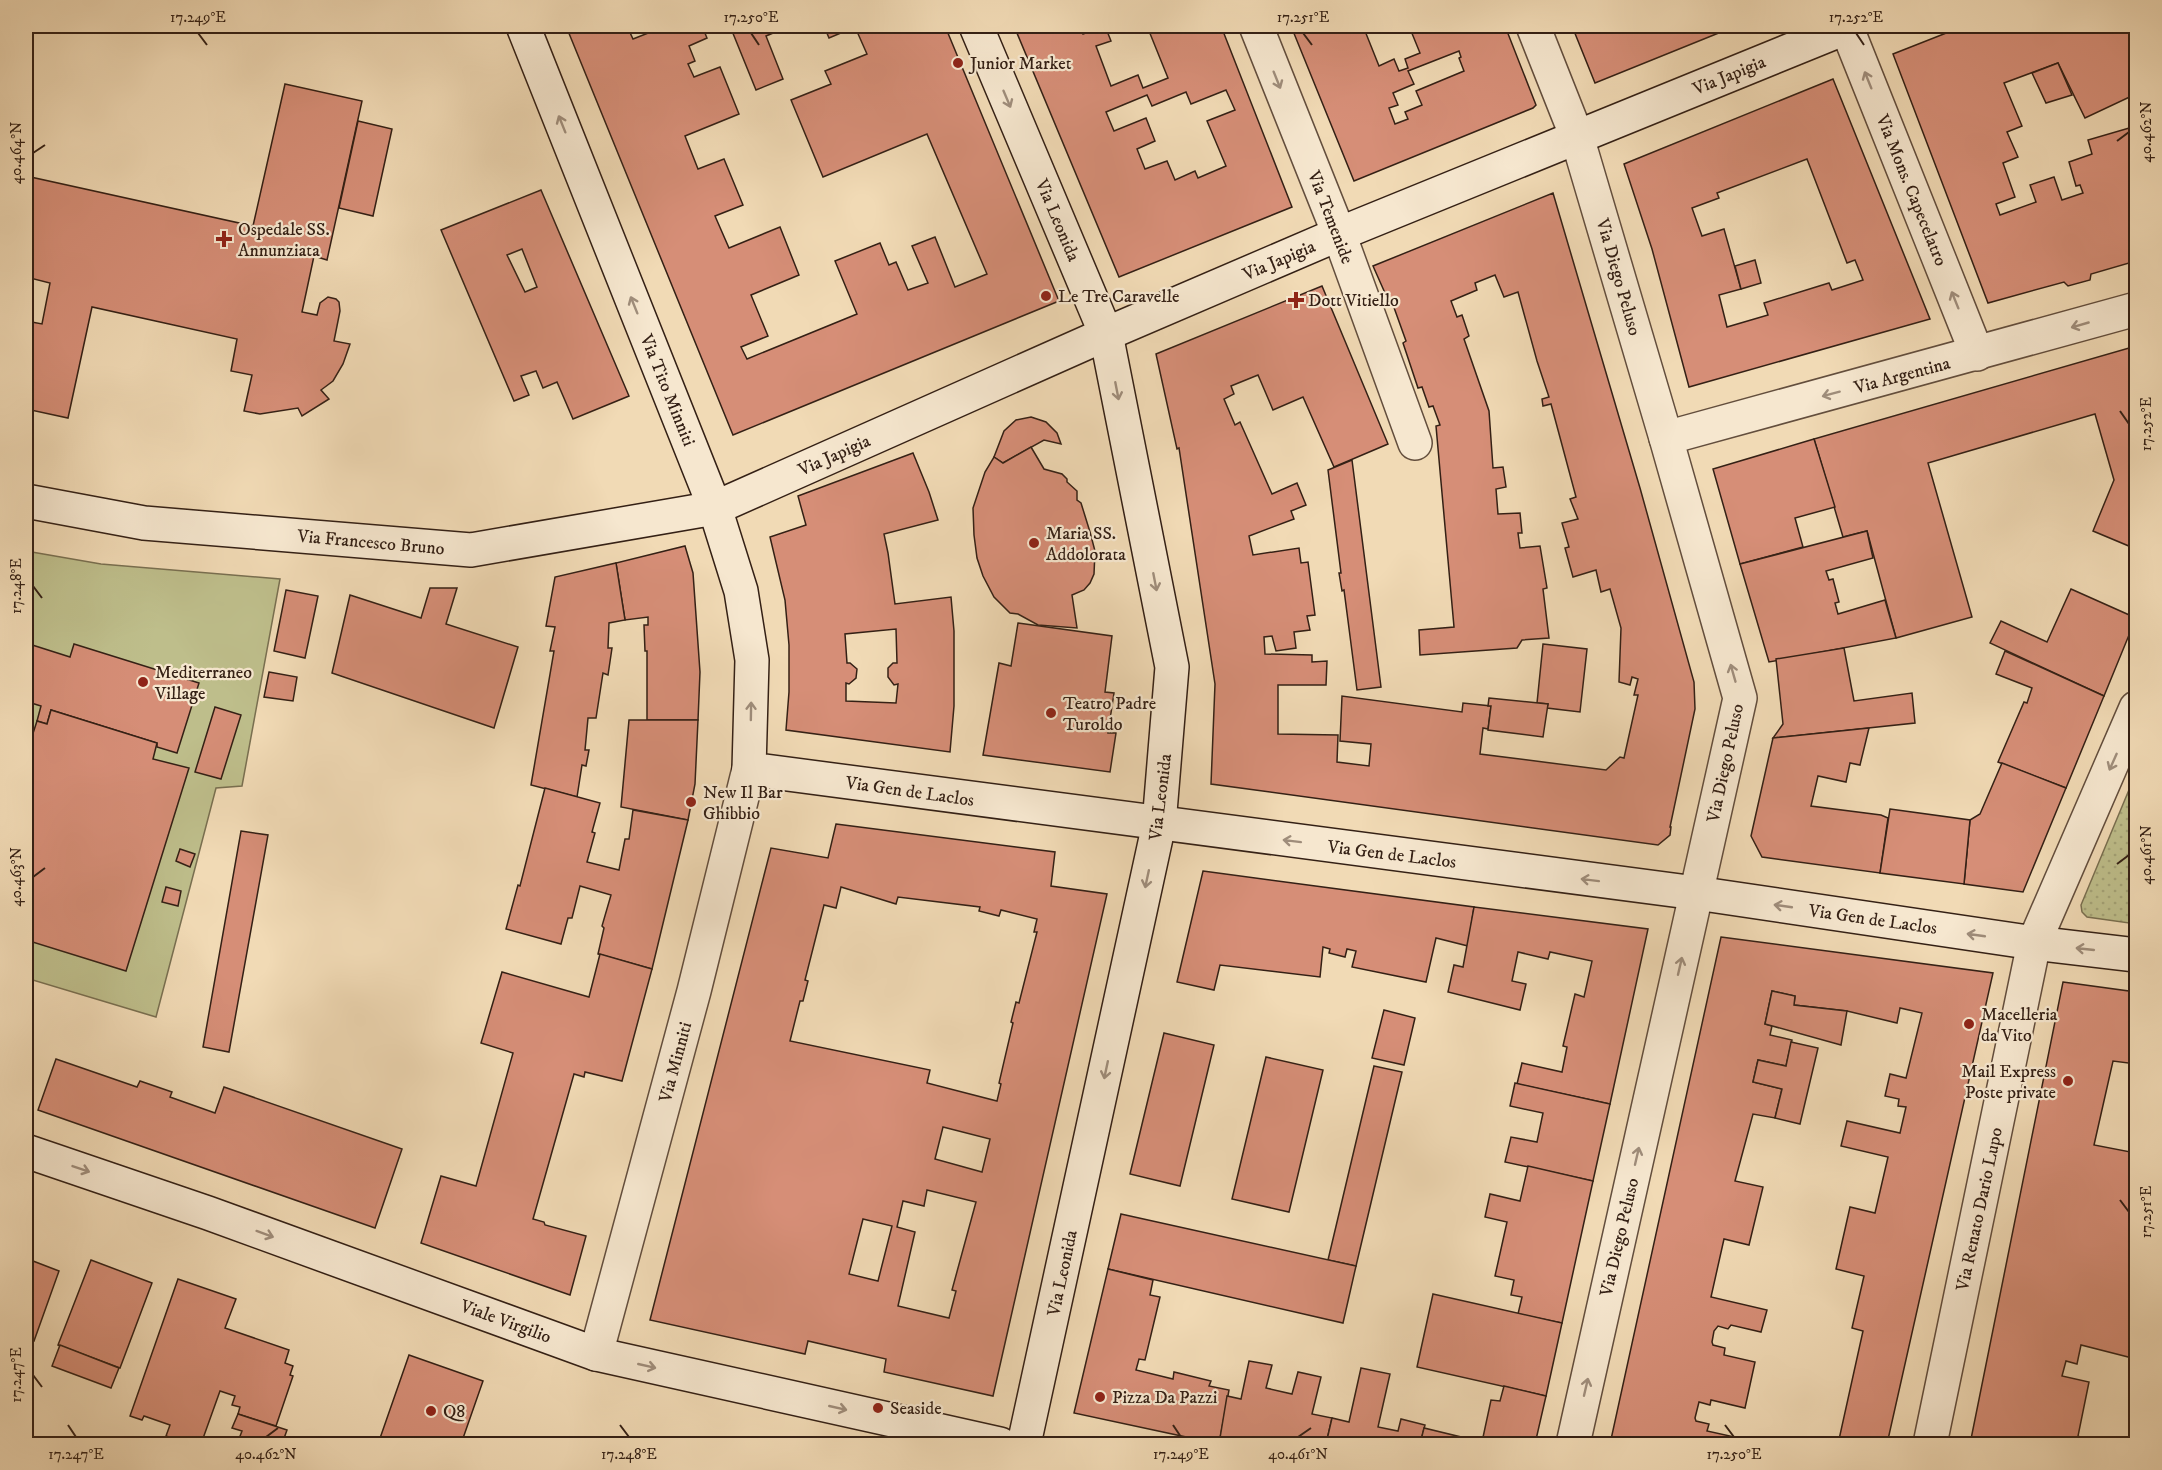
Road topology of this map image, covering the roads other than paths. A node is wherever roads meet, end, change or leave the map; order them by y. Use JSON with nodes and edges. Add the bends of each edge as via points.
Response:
{"nodes":[{"id":1,"x":523,"y":26,"type":"edge"},
{"id":2,"x":976,"y":26,"type":"edge"},
{"id":3,"x":1256,"y":26,"type":"edge"},
{"id":4,"x":1533,"y":26,"type":"edge"},
{"id":5,"x":1848,"y":26,"type":"edge"},
{"id":6,"x":1577,"y":137,"type":"junction"},
{"id":7,"x":1339,"y":234,"type":"junction"},
{"id":8,"x":2136,"y":309,"type":"edge"},
{"id":9,"x":1106,"y":334,"type":"junction"},
{"id":10,"x":1977,"y":354,"type":"junction"},
{"id":11,"x":1666,"y":438,"type":"junction"},
{"id":12,"x":1415,"y":443,"type":"dead end"},
{"id":13,"x":26,"y":501,"type":"edge"},
{"id":14,"x":715,"y":508,"type":"junction"},
{"id":15,"x":2136,"y":708,"type":"edge"},
{"id":16,"x":750,"y":769,"type":"junction"},
{"id":17,"x":1159,"y":824,"type":"junction"},
{"id":18,"x":1696,"y":893,"type":"junction"},
{"id":19,"x":2034,"y":943,"type":"junction"},
{"id":20,"x":2136,"y":955,"type":"edge"},
{"id":21,"x":26,"y":1151,"type":"edge"},
{"id":22,"x":596,"y":1354,"type":"junction"},
{"id":23,"x":1000,"y":1444,"type":"edge"},
{"id":24,"x":1024,"y":1444,"type":"edge"},
{"id":25,"x":1573,"y":1444,"type":"edge"},
{"id":26,"x":1930,"y":1444,"type":"edge"}],
"edges":[{"from":14,"to":1,"type":"street","name":"Via Tito Minniti","one_way":true},
{"from":2,"to":9,"type":"street","name":"Via Leonida","one_way":true},
{"from":3,"to":7,"type":"street","name":"Via Temenide","one_way":true},
{"from":4,"to":6,"type":"street","name":"Via Diego Peluso"},
{"from":5,"to":6,"type":"street","name":"Via Japigia"},
{"from":10,"to":5,"type":"street","name":"Via Mons. Capecelatro","one_way":true},
{"from":6,"to":7,"type":"street","name":"Via Japigia"},
{"from":6,"to":11,"type":"street","name":"Via Diego Peluso"},
{"from":7,"to":9,"type":"street","name":"Via Japigia"},
{"from":7,"to":12,"type":"street","name":"Via Temenide"},
{"from":8,"to":10,"type":"street","name":"Via Argentina","one_way":true},
{"from":9,"to":14,"type":"street","name":"Via Japigia"},
{"from":9,"to":17,"type":"street","name":"Via Leonida","one_way":true,"via":[[1172,667]]},
{"from":10,"to":11,"type":"street","name":"Via Argentina","one_way":true},
{"from":18,"to":11,"type":"street","name":"Via Diego Peluso","one_way":true,"via":[[1740,698]]},
{"from":13,"to":14,"type":"street","name":"Via Francesco Bruno","via":[[144,523],[471,550]]},
{"from":16,"to":14,"type":"street","name":"Via Tito Minniti","one_way":true,"via":[[752,660],[741,591]]},
{"from":15,"to":19,"type":"street","name":"Via Renato Dario Lupo","one_way":true},
{"from":16,"to":17,"type":"street","name":"Via Gen de Laclos"},
{"from":16,"to":22,"type":"street","name":"Via Minniti"},
{"from":18,"to":17,"type":"street","name":"Via Gen de Laclos","one_way":true},
{"from":17,"to":24,"type":"street","name":"Via Leonida","one_way":true},
{"from":19,"to":18,"type":"street","name":"Via Gen de Laclos","one_way":true},
{"from":25,"to":18,"type":"street","name":"Via Diego Peluso","one_way":true},
{"from":20,"to":19,"type":"street","name":"Via Gen de Laclos","one_way":true},
{"from":19,"to":26,"type":"street","name":"Via Renato Dario Lupo"},
{"from":21,"to":22,"type":"street","name":"Viale Virgilio","one_way":true},
{"from":22,"to":23,"type":"street","name":"Viale Virgilio","one_way":true}]}
